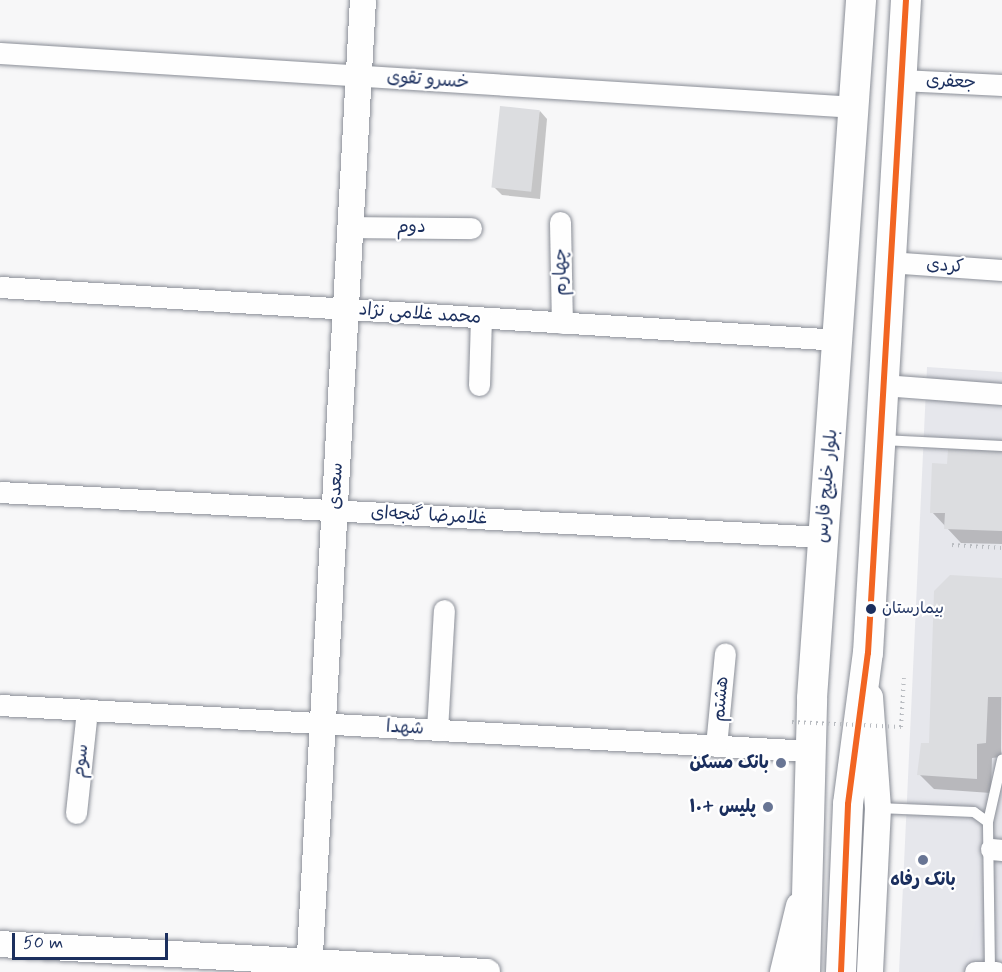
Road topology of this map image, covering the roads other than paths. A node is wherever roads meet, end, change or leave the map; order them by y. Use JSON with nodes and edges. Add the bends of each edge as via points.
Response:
{"nodes":[{"id":1,"x":363,"y":0,"type":"edge"},
{"id":2,"x":861,"y":0,"type":"edge"},
{"id":3,"x":906,"y":0,"type":"edge"},
{"id":4,"x":0,"y":53,"type":"edge"},
{"id":5,"x":359,"y":76,"type":"junction"},
{"id":6,"x":901,"y":80,"type":"junction"},
{"id":7,"x":1002,"y":85,"type":"edge"},
{"id":8,"x":855,"y":107,"type":"junction"},
{"id":9,"x":560,"y":222,"type":"dead end"},
{"id":10,"x":351,"y":227,"type":"junction"},
{"id":11,"x":471,"y":228,"type":"dead end"},
{"id":12,"x":888,"y":262,"type":"junction"},
{"id":13,"x":1002,"y":270,"type":"edge"},
{"id":14,"x":0,"y":287,"type":"edge"},
{"id":15,"x":346,"y":309,"type":"junction"},
{"id":16,"x":481,"y":318,"type":"junction"},
{"id":17,"x":562,"y":323,"type":"junction"},
{"id":18,"x":840,"y":340,"type":"junction"},
{"id":19,"x":479,"y":385,"type":"dead end"},
{"id":20,"x":883,"y":385,"type":"junction"},
{"id":21,"x":1002,"y":394,"type":"edge"},
{"id":22,"x":879,"y":440,"type":"junction"},
{"id":23,"x":1002,"y":446,"type":"edge"},
{"id":24,"x":0,"y":492,"type":"edge"},
{"id":25,"x":335,"y":511,"type":"junction"},
{"id":26,"x":822,"y":537,"type":"junction"},
{"id":27,"x":444,"y":610,"type":"dead end"},
{"id":28,"x":725,"y":653,"type":"dead end"},
{"id":29,"x":868,"y":653,"type":"junction"},
{"id":30,"x":0,"y":705,"type":"edge"},
{"id":31,"x":87,"y":710,"type":"junction"},
{"id":32,"x":323,"y":723,"type":"junction"},
{"id":33,"x":437,"y":730,"type":"junction"},
{"id":34,"x":717,"y":746,"type":"junction"},
{"id":35,"x":810,"y":751,"type":"junction"},
{"id":36,"x":1002,"y":760,"type":"edge"},
{"id":37,"x":878,"y":808,"type":"junction"},
{"id":38,"x":76,"y":813,"type":"dead end"},
{"id":39,"x":988,"y":822,"type":"junction"},
{"id":40,"x":996,"y":850,"type":"edge"},
{"id":41,"x":811,"y":856,"type":"junction"},
{"id":42,"x":0,"y":944,"type":"edge"},
{"id":43,"x":310,"y":967,"type":"edge"},
{"id":44,"x":991,"y":971,"type":"edge"},
{"id":45,"x":487,"y":972,"type":"edge"},
{"id":46,"x":783,"y":972,"type":"edge"},
{"id":47,"x":805,"y":972,"type":"edge"},
{"id":48,"x":841,"y":972,"type":"edge"},
{"id":49,"x":870,"y":972,"type":"edge"}],
"edges":[{"from":1,"to":5,"type":"street","name":"سعدی"},
{"from":2,"to":8,"type":"main road","name":"بلوار خلیج فارس"},
{"from":3,"to":6,"type":"main road"},
{"from":4,"to":5,"type":"street","name":"خسرو تقوی"},
{"from":5,"to":8,"type":"street","name":"خسرو تقوی"},
{"from":5,"to":10,"type":"street","name":"سعدی"},
{"from":6,"to":7,"type":"street","name":"جعفری"},
{"from":6,"to":12,"type":"main road"},
{"from":8,"to":18,"type":"main road","name":"بلوار خلیج فارس"},
{"from":9,"to":17,"type":"street","name":"چهارم"},
{"from":10,"to":11,"type":"street","name":"دوم"},
{"from":10,"to":15,"type":"street","name":"سعدی"},
{"from":12,"to":13,"type":"street","name":"کردی"},
{"from":12,"to":20,"type":"main road"},
{"from":14,"to":15,"type":"street","name":"محمد غلامی نژاد"},
{"from":15,"to":16,"type":"street","name":"محمد غلامی نژاد"},
{"from":15,"to":25,"type":"street","name":"سعدی"},
{"from":16,"to":17,"type":"street","name":"محمد غلامی نژاد"},
{"from":16,"to":19,"type":"street"},
{"from":17,"to":18,"type":"street","name":"محمد غلامی نژاد"},
{"from":18,"to":26,"type":"main road","name":"بلوار خلیج فارس"},
{"from":20,"to":21,"type":"street"},
{"from":20,"to":22,"type":"main road"},
{"from":22,"to":23,"type":"lane"},
{"from":22,"to":29,"type":"main road"},
{"from":24,"to":25,"type":"street","name":"غلامرضا گنجه‌ای"},
{"from":25,"to":26,"type":"street","name":"غلامرضا گنجه‌ای"},
{"from":25,"to":32,"type":"street","name":"سعدی"},
{"from":26,"to":35,"type":"main road","name":"بلوار خلیج فارس"},
{"from":27,"to":33,"type":"street"},
{"from":28,"to":34,"type":"street","name":"هشتم"},
{"from":29,"to":37,"type":"street"},
{"from":29,"to":48,"type":"main road","via":[[848,804]]},
{"from":30,"to":31,"type":"street","name":"شهدا"},
{"from":31,"to":32,"type":"street","name":"شهدا"},
{"from":31,"to":38,"type":"street","name":"سوم"},
{"from":32,"to":33,"type":"street","name":"شهدا"},
{"from":32,"to":43,"type":"street","name":"سعدی"},
{"from":33,"to":34,"type":"street","name":"شهدا"},
{"from":34,"to":35,"type":"street","name":"شهدا"},
{"from":35,"to":41,"type":"main road","name":"بلوار خلیج فارس"},
{"from":36,"to":39,"type":"lane"},
{"from":37,"to":39,"type":"lane","via":[[974,812]]},
{"from":37,"to":49,"type":"street"},
{"from":39,"to":40,"type":"lane"},
{"from":40,"to":44,"type":"lane"},
{"from":41,"to":46,"type":"street"},
{"from":41,"to":47,"type":"main road","name":"بلوار خلیج فارس"},
{"from":42,"to":43,"type":"street"},
{"from":43,"to":45,"type":"street"}]}
